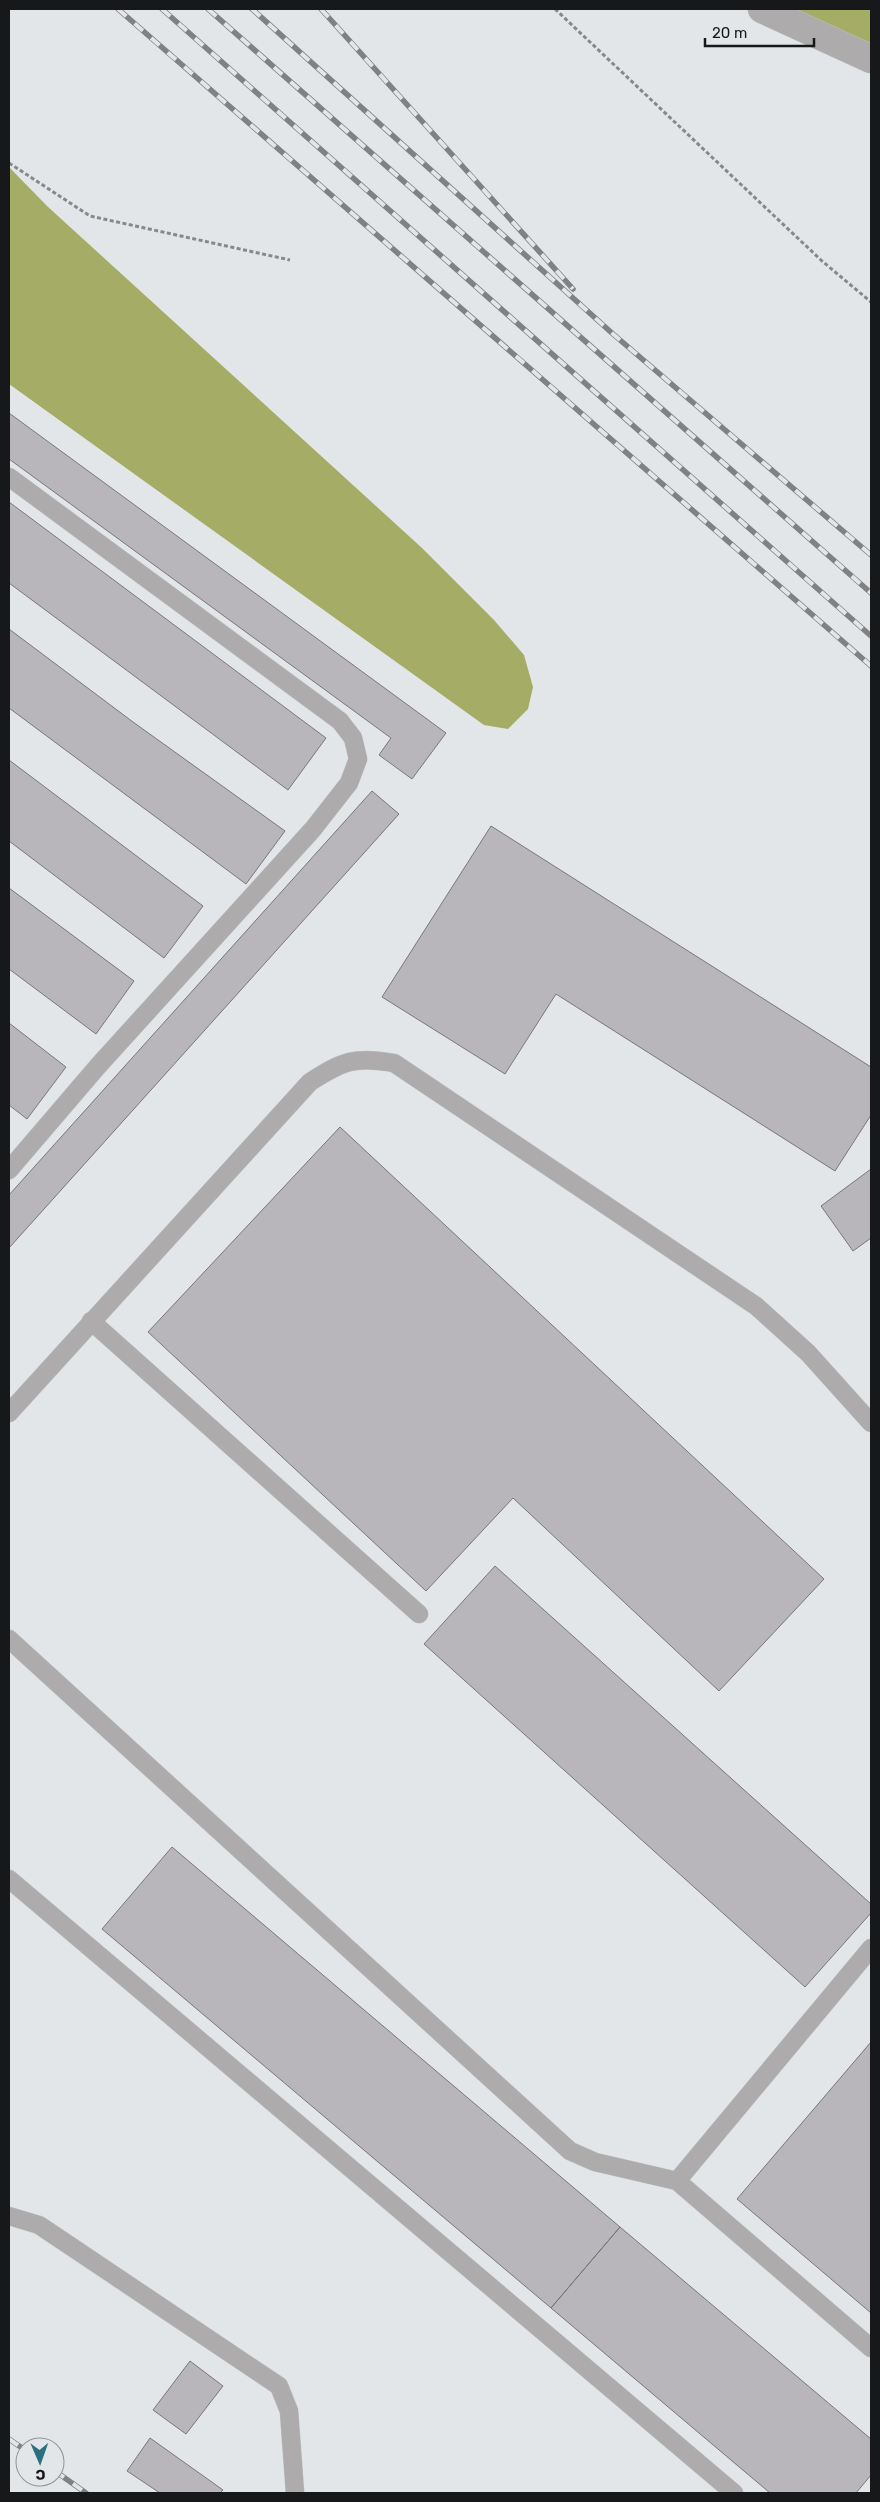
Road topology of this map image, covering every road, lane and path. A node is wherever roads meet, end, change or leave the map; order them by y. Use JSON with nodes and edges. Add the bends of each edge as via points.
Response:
{"nodes":[{"id":1,"x":555,"y":9,"type":"edge"},
{"id":2,"x":762,"y":9,"type":"edge"},
{"id":3,"x":871,"y":59,"type":"edge"},
{"id":4,"x":9,"y":162,"type":"edge"},
{"id":5,"x":290,"y":260,"type":"dead end"},
{"id":6,"x":871,"y":302,"type":"edge"},
{"id":7,"x":9,"y":477,"type":"edge"},
{"id":8,"x":9,"y":1170,"type":"edge"},
{"id":9,"x":91,"y":1320,"type":"junction"},
{"id":10,"x":9,"y":1413,"type":"edge"},
{"id":11,"x":871,"y":1423,"type":"edge"},
{"id":12,"x":419,"y":1614,"type":"dead end"},
{"id":13,"x":9,"y":1639,"type":"edge"},
{"id":14,"x":9,"y":1879,"type":"edge"},
{"id":15,"x":871,"y":1948,"type":"edge"},
{"id":16,"x":677,"y":2181,"type":"junction"},
{"id":17,"x":9,"y":2216,"type":"edge"},
{"id":18,"x":871,"y":2348,"type":"edge"},
{"id":19,"x":295,"y":2493,"type":"edge"},
{"id":20,"x":734,"y":2493,"type":"edge"}],
"edges":[{"from":1,"to":6,"type":"path","via":[[822,261]]},
{"from":2,"to":3,"type":"street"},
{"from":4,"to":5,"type":"path","via":[[90,216]]},
{"from":7,"to":8,"type":"lane","via":[[340,721],[353,738],[358,759],[349,783],[313,829],[98,1066]]},
{"from":9,"to":10,"type":"lane"},
{"from":9,"to":11,"type":"lane","via":[[310,1082],[339,1063],[371,1059],[394,1063],[756,1306],[808,1353]]},
{"from":9,"to":12,"type":"lane"},
{"from":13,"to":16,"type":"lane","via":[[570,2151],[595,2162]]},
{"from":14,"to":20,"type":"lane"},
{"from":15,"to":16,"type":"lane"},
{"from":16,"to":18,"type":"lane"},
{"from":17,"to":19,"type":"lane","via":[[39,2225],[279,2386],[289,2411]]}]}
